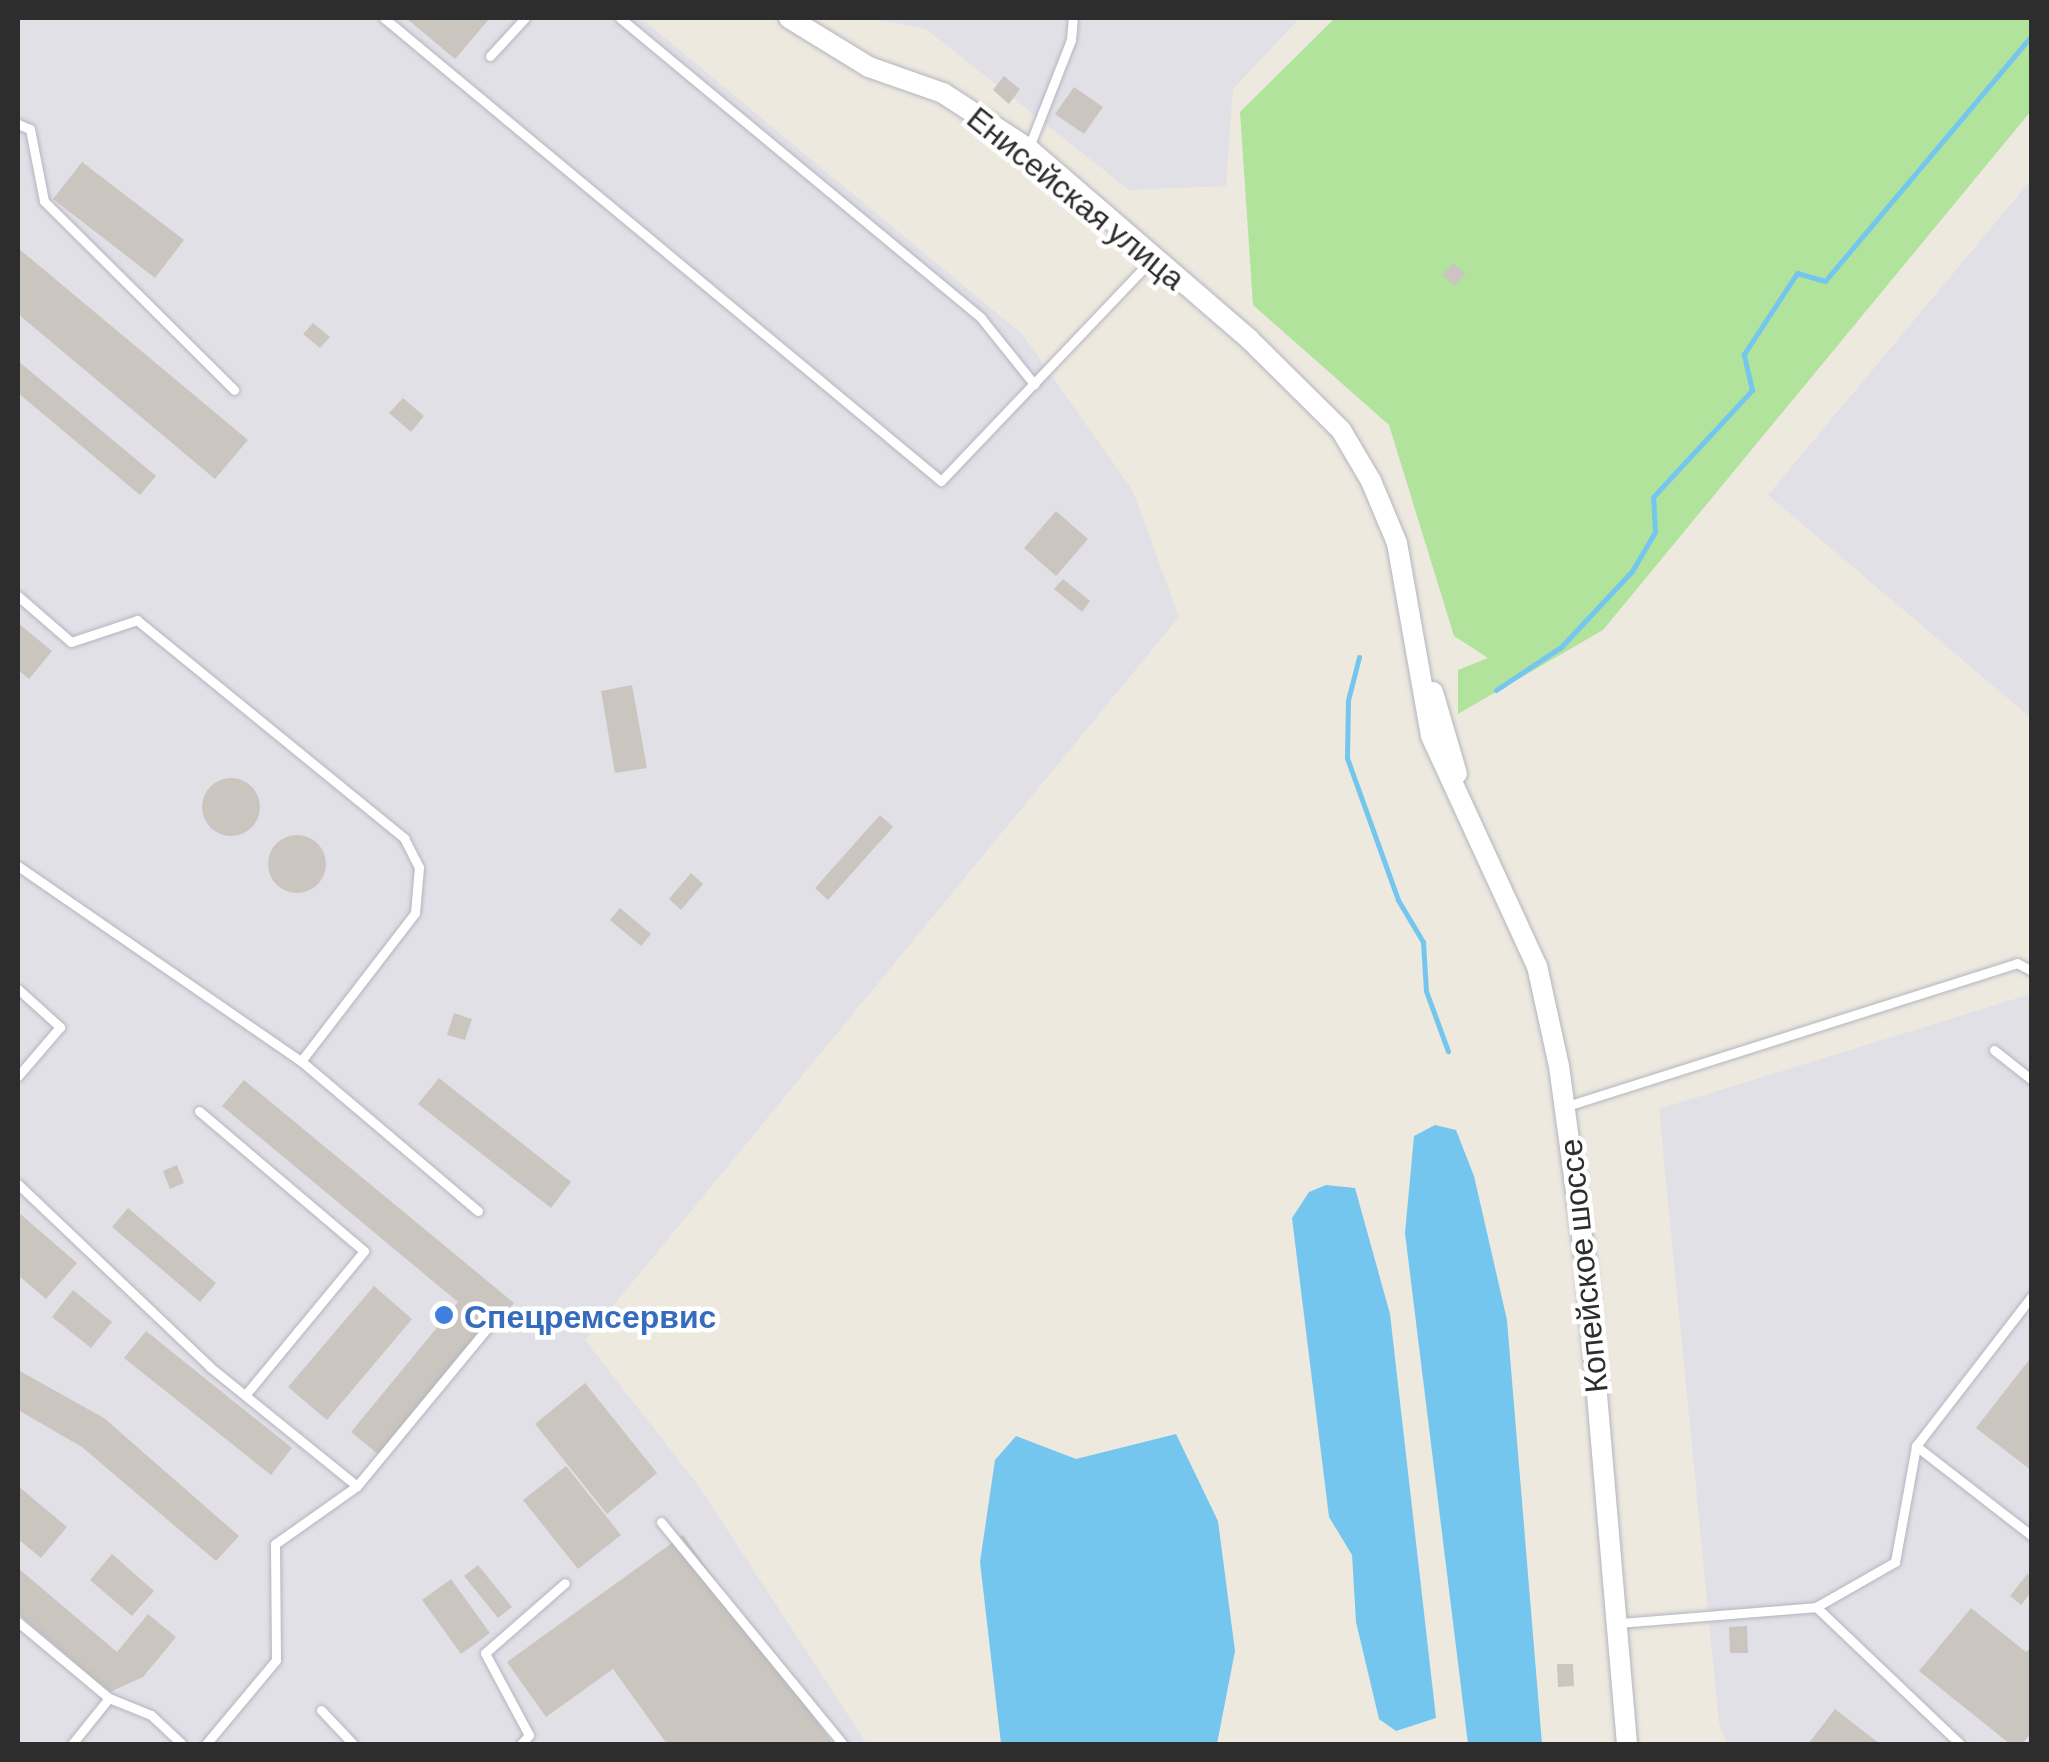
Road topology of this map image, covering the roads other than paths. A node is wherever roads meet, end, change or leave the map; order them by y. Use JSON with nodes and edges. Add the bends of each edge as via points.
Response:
{"nodes":[{"id":1,"x":384,"y":18,"type":"edge"},
{"id":2,"x":525,"y":18,"type":"edge"},
{"id":3,"x":620,"y":18,"type":"edge"},
{"id":4,"x":789,"y":18,"type":"edge"},
{"id":5,"x":1073,"y":18,"type":"edge"},
{"id":6,"x":490,"y":56,"type":"dead end"},
{"id":7,"x":18,"y":124,"type":"edge"},
{"id":8,"x":1029,"y":150,"type":"junction"},
{"id":9,"x":1156,"y":255,"type":"junction"},
{"id":10,"x":1204,"y":299,"type":"joint"},
{"id":11,"x":1034,"y":384,"type":"junction"},
{"id":12,"x":234,"y":390,"type":"dead end"},
{"id":13,"x":18,"y":596,"type":"edge"},
{"id":14,"x":18,"y":866,"type":"edge"},
{"id":15,"x":2032,"y":971,"type":"edge"},
{"id":16,"x":18,"y":989,"type":"edge"},
{"id":17,"x":1994,"y":1050,"type":"dead end"},
{"id":18,"x":301,"y":1061,"type":"junction"},
{"id":19,"x":18,"y":1076,"type":"edge"},
{"id":20,"x":2032,"y":1080,"type":"edge"},
{"id":21,"x":1564,"y":1106,"type":"junction"},
{"id":22,"x":198,"y":1111,"type":"dead end"},
{"id":23,"x":18,"y":1184,"type":"edge"},
{"id":24,"x":478,"y":1210,"type":"dead end"},
{"id":25,"x":2032,"y":1296,"type":"edge"},
{"id":26,"x":490,"y":1326,"type":"dead end"},
{"id":27,"x":247,"y":1392,"type":"junction"},
{"id":28,"x":1916,"y":1446,"type":"junction"},
{"id":29,"x":357,"y":1486,"type":"junction"},
{"id":30,"x":661,"y":1522,"type":"dead end"},
{"id":31,"x":2032,"y":1536,"type":"edge"},
{"id":32,"x":565,"y":1583,"type":"dead end"},
{"id":33,"x":1816,"y":1607,"type":"junction"},
{"id":34,"x":18,"y":1622,"type":"edge"},
{"id":35,"x":1616,"y":1624,"type":"junction"},
{"id":36,"x":109,"y":1698,"type":"junction"},
{"id":37,"x":321,"y":1710,"type":"dead end"},
{"id":38,"x":72,"y":1744,"type":"edge"},
{"id":39,"x":182,"y":1744,"type":"edge"},
{"id":40,"x":206,"y":1744,"type":"edge"},
{"id":41,"x":353,"y":1744,"type":"edge"},
{"id":42,"x":521,"y":1744,"type":"edge"},
{"id":43,"x":843,"y":1744,"type":"edge"},
{"id":44,"x":1626,"y":1744,"type":"edge"},
{"id":45,"x":1960,"y":1744,"type":"edge"}],
"edges":[{"from":1,"to":11,"type":"lane","via":[[941,482]]},
{"from":2,"to":6,"type":"lane"},
{"from":3,"to":11,"type":"lane","via":[[981,318]]},
{"from":4,"to":8,"type":"street","name":"Енисейская улица","via":[[869,67],[943,94]]},
{"from":5,"to":8,"type":"lane","via":[[1071,40]]},
{"from":7,"to":12,"type":"lane","via":[[30,129],[44,201]]},
{"from":8,"to":9,"type":"street","name":"Енисейская улица"},
{"from":9,"to":10,"type":"street","name":"Енисейская улица"},
{"from":9,"to":11,"type":"lane"},
{"from":10,"to":21,"type":"street","name":"Копейское шоссе","via":[[1341,430],[1397,543],[1431,736],[1537,966]]},
{"from":13,"to":18,"type":"lane","via":[[71,642],[138,620],[404,838],[419,867],[415,913]]},
{"from":14,"to":18,"type":"lane"},
{"from":15,"to":21,"type":"lane","via":[[2016,963]]},
{"from":16,"to":19,"type":"lane","via":[[60,1027]]},
{"from":17,"to":20,"type":"lane"},
{"from":18,"to":24,"type":"lane"},
{"from":21,"to":35,"type":"street","name":"Копейское шоссе","via":[[1586,1266]]},
{"from":22,"to":27,"type":"lane","via":[[364,1250]]},
{"from":23,"to":27,"type":"lane","via":[[210,1367]]},
{"from":25,"to":28,"type":"lane"},
{"from":26,"to":29,"type":"lane"},
{"from":27,"to":29,"type":"lane"},
{"from":28,"to":31,"type":"lane"},
{"from":28,"to":33,"type":"lane","via":[[1896,1562]]},
{"from":29,"to":40,"type":"lane","via":[[275,1544],[276,1660]]},
{"from":30,"to":43,"type":"lane"},
{"from":32,"to":42,"type":"lane","via":[[485,1653],[529,1735]]},
{"from":33,"to":35,"type":"lane"},
{"from":33,"to":45,"type":"lane"},
{"from":34,"to":36,"type":"lane"},
{"from":35,"to":44,"type":"street","name":"Копейское шоссе"},
{"from":36,"to":38,"type":"lane"},
{"from":36,"to":39,"type":"lane","via":[[150,1715]]},
{"from":37,"to":41,"type":"lane"}]}
